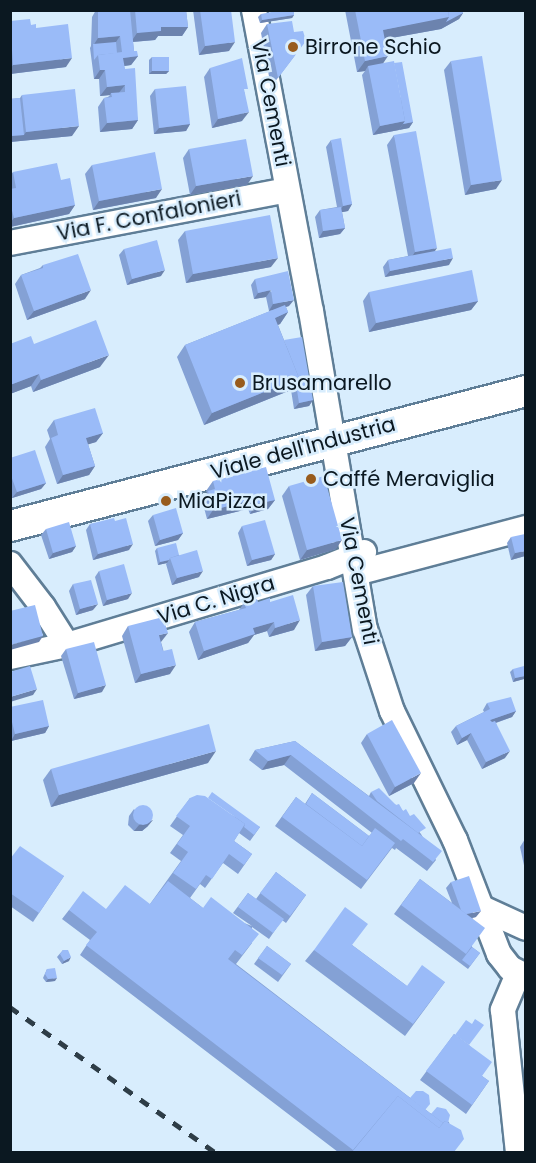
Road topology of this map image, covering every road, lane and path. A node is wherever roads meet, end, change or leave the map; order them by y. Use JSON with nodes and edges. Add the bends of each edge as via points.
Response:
{"nodes":[{"id":1,"x":254,"y":10,"type":"edge"},
{"id":2,"x":287,"y":190,"type":"junction"},
{"id":3,"x":10,"y":243,"type":"edge"},
{"id":4,"x":525,"y":391,"type":"edge"},
{"id":5,"x":332,"y":440,"type":"junction"},
{"id":6,"x":10,"y":525,"type":"edge"},
{"id":7,"x":525,"y":528,"type":"edge"},
{"id":8,"x":358,"y":560,"type":"junction"},
{"id":9,"x":10,"y":564,"type":"edge"},
{"id":10,"x":67,"y":645,"type":"junction"},
{"id":11,"x":10,"y":657,"type":"edge"},
{"id":12,"x":482,"y":908,"type":"junction"},
{"id":13,"x":525,"y":928,"type":"edge"},
{"id":14,"x":522,"y":975,"type":"edge"},
{"id":15,"x":518,"y":1152,"type":"edge"}],
"edges":[{"from":1,"to":2,"type":"street","name":"Via Cementi"},
{"from":2,"to":3,"type":"street","name":"Via F. Confalonieri"},
{"from":2,"to":5,"type":"street","name":"Via Cementi"},
{"from":4,"to":5,"type":"main road","name":"Viale dell'Industria"},
{"from":5,"to":6,"type":"main road","name":"Viale dell'Industria"},
{"from":5,"to":8,"type":"street","name":"Via Cementi"},
{"from":7,"to":8,"type":"street","name":"Via C. Nigra"},
{"from":8,"to":10,"type":"street","name":"Via C. Nigra"},
{"from":8,"to":12,"type":"street","name":"Via Cementi","via":[[365,629],[392,711],[455,840]]},
{"from":9,"to":10,"type":"street"},
{"from":10,"to":11,"type":"street","name":"Via C. Nigra"},
{"from":12,"to":13,"type":"street"},
{"from":12,"to":14,"type":"street","name":"Via Cementi","via":[[499,954]]},
{"from":14,"to":15,"type":"street","via":[[503,1010]]}]}
